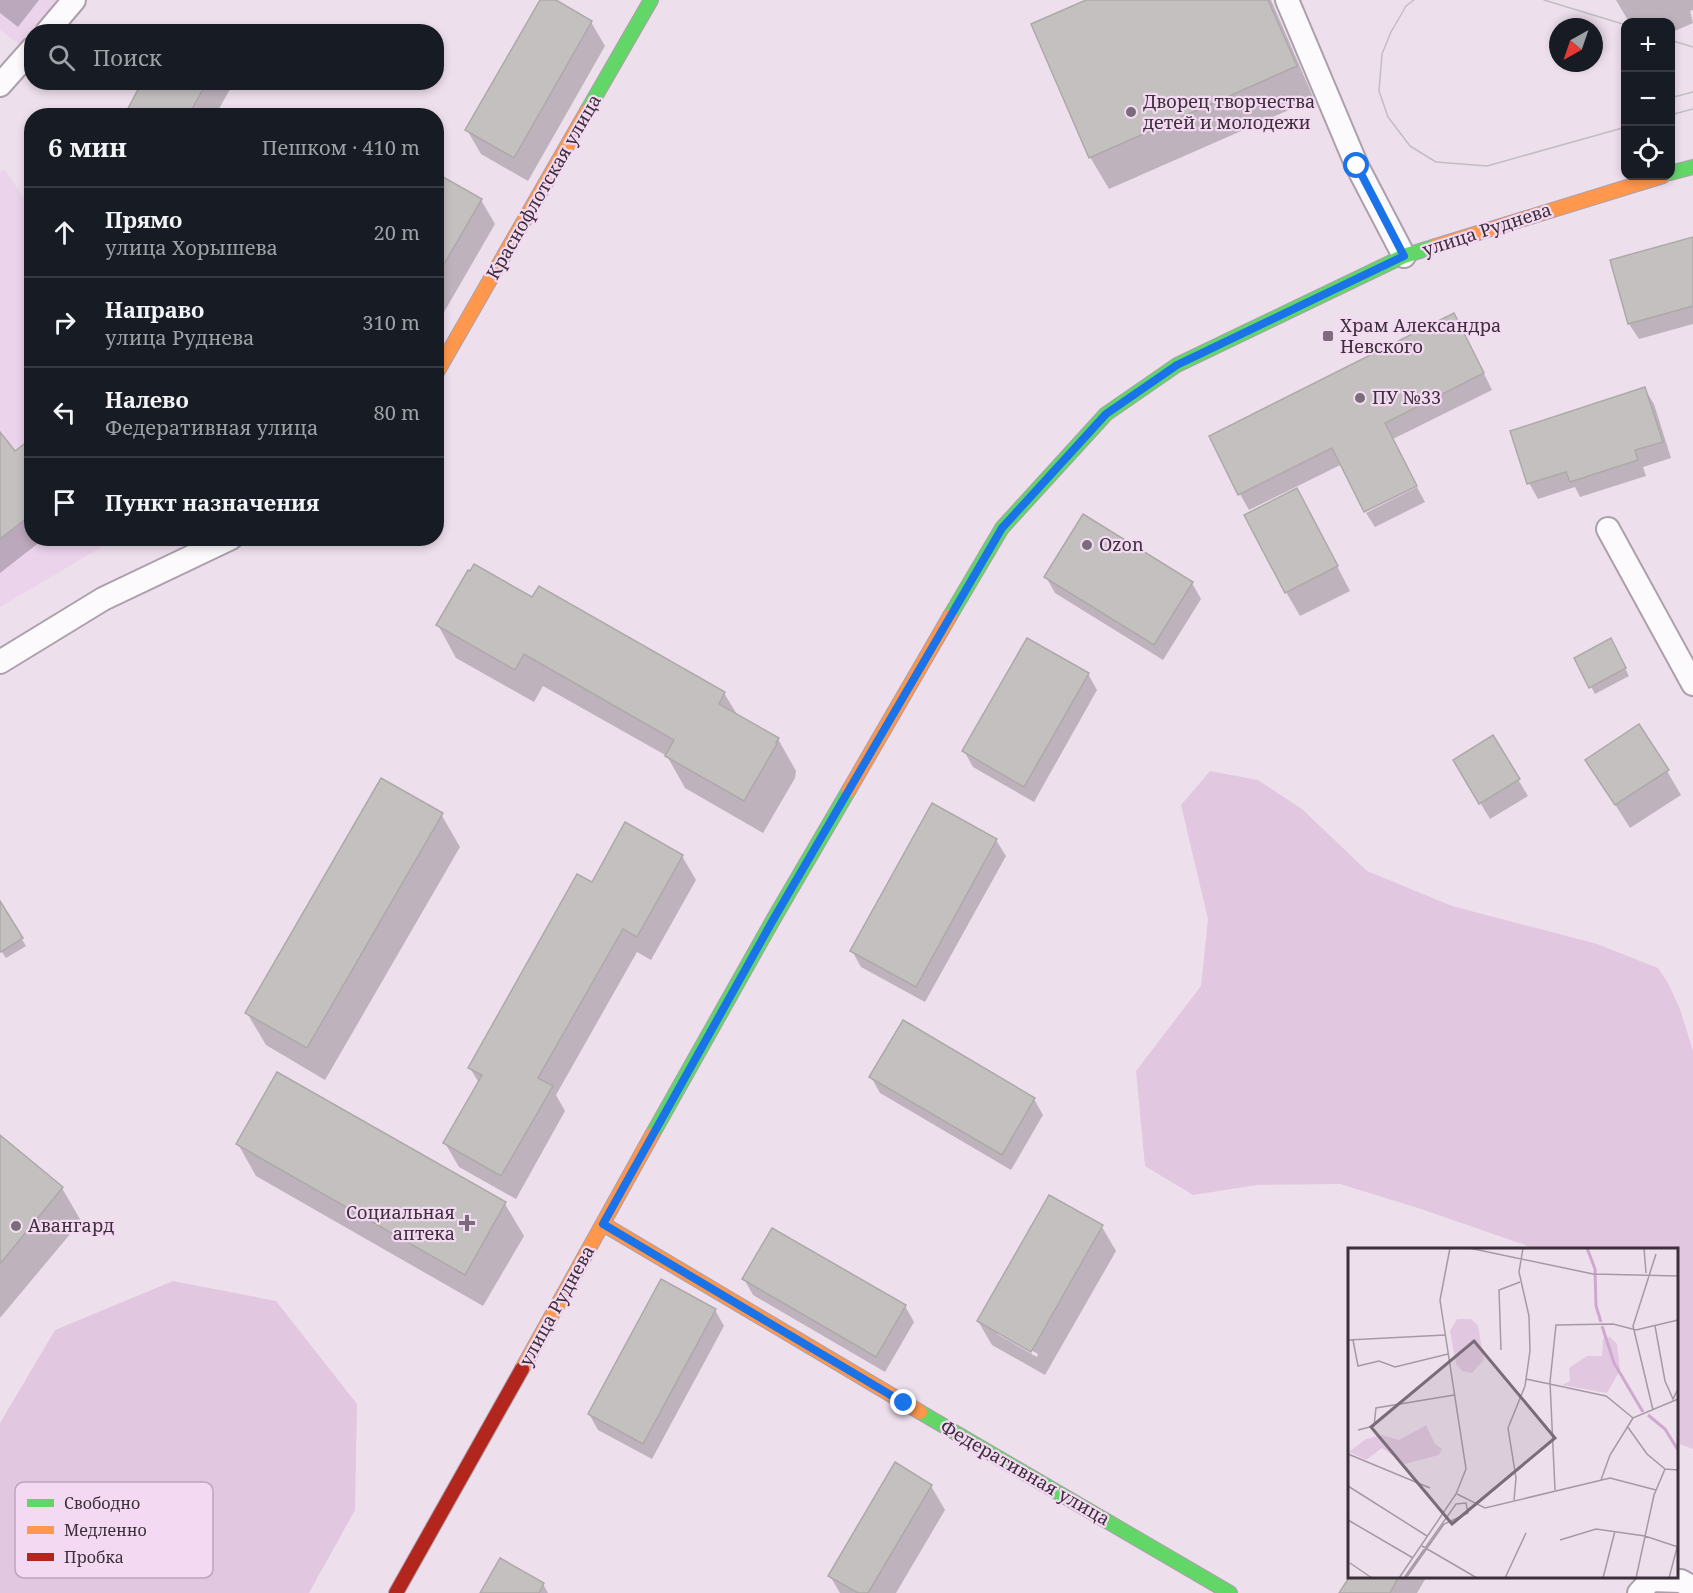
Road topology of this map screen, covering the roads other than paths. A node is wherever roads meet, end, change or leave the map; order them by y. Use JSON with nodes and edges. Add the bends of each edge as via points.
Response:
{"nodes":[{"id":1,"x":74,"y":0,"type":"edge"},
{"id":2,"x":651,"y":0,"type":"edge"},
{"id":3,"x":1287,"y":0,"type":"edge"},
{"id":4,"x":53,"y":24,"type":"edge"},
{"id":5,"x":24,"y":58,"type":"edge"},
{"id":6,"x":0,"y":85,"type":"edge"},
{"id":7,"x":1693,"y":167,"type":"edge"},
{"id":8,"x":1675,"y":172,"type":"edge"},
{"id":9,"x":1650,"y":180,"type":"edge"},
{"id":10,"x":1404,"y":256,"type":"junction"},
{"id":11,"x":444,"y":360,"type":"edge"},
{"id":12,"x":1608,"y":529,"type":"dead end"},
{"id":13,"x":214,"y":546,"type":"edge"},
{"id":14,"x":0,"y":662,"type":"edge"},
{"id":15,"x":1693,"y":684,"type":"edge"},
{"id":16,"x":603,"y":1224,"type":"junction"},
{"id":17,"x":1693,"y":1588,"type":"edge"},
{"id":18,"x":396,"y":1593,"type":"edge"},
{"id":19,"x":1230,"y":1593,"type":"edge"},
{"id":20,"x":1639,"y":1593,"type":"edge"}],
"edges":[{"from":1,"to":4,"type":"street"},
{"from":2,"to":11,"type":"main road","name":"Краснофлотская улица"},
{"from":3,"to":10,"type":"street","via":[[1357,166]]},
{"from":5,"to":6,"type":"street"},
{"from":7,"to":8,"type":"main road"},
{"from":9,"to":10,"type":"main road","name":"улица Руднева"},
{"from":10,"to":16,"type":"main road","name":"улица Руднева","via":[[1177,365],[1106,414],[1002,528],[773,920]]},
{"from":12,"to":15,"type":"street"},
{"from":13,"to":14,"type":"street","via":[[103,599]]},
{"from":16,"to":18,"type":"main road","name":"улица Руднева"},
{"from":16,"to":19,"type":"main road","name":"Федеративная улица"},
{"from":17,"to":20,"type":"street","via":[[1681,1581],[1651,1580]]}]}
